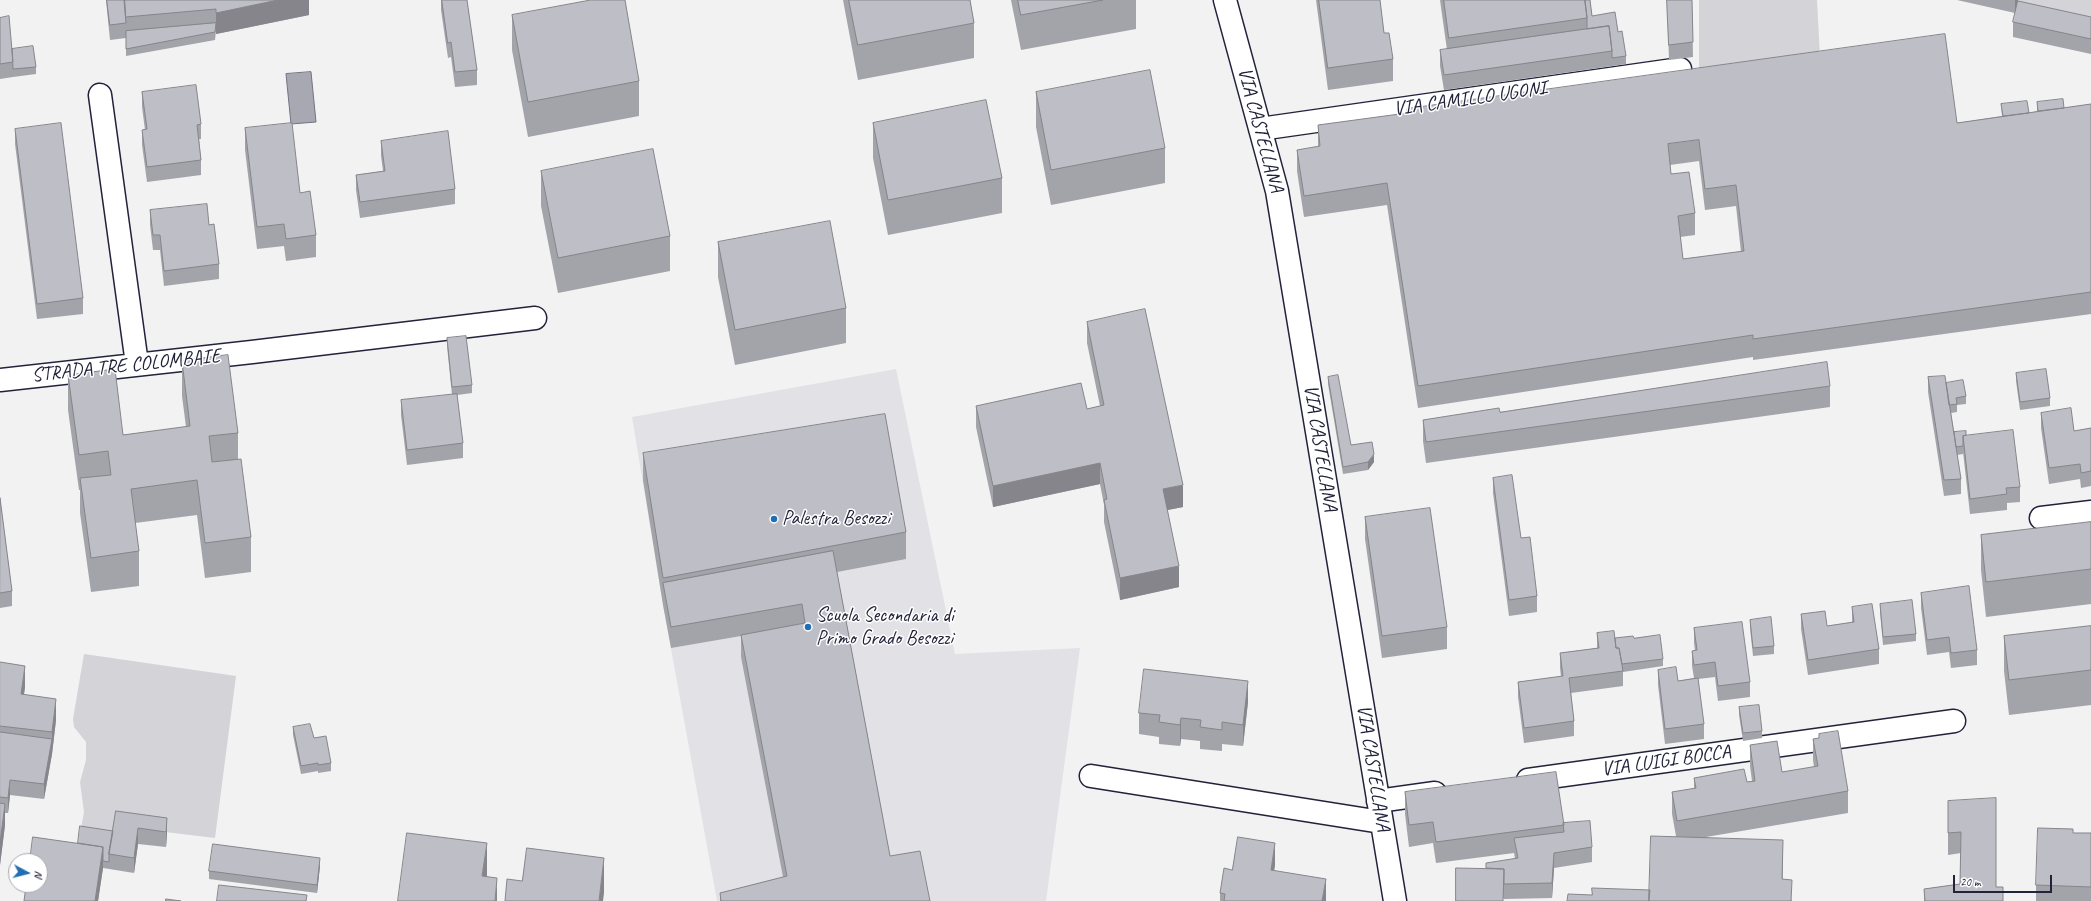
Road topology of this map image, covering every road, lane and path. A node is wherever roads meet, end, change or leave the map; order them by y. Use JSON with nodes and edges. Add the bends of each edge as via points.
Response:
{"nodes":[{"id":1,"x":1225,"y":0,"type":"edge"},
{"id":2,"x":1680,"y":69,"type":"edge"},
{"id":3,"x":100,"y":95,"type":"dead end"},
{"id":4,"x":1260,"y":129,"type":"junction"},
{"id":5,"x":535,"y":318,"type":"dead end"},
{"id":6,"x":137,"y":364,"type":"junction"},
{"id":7,"x":0,"y":380,"type":"edge"},
{"id":8,"x":2091,"y":512,"type":"edge"},
{"id":9,"x":2041,"y":518,"type":"dead end"},
{"id":10,"x":1954,"y":721,"type":"dead end"},
{"id":11,"x":1091,"y":776,"type":"dead end"},
{"id":12,"x":1504,"y":784,"type":"edge"},
{"id":13,"x":1457,"y":790,"type":"edge"},
{"id":14,"x":1378,"y":801,"type":"junction"},
{"id":15,"x":1381,"y":822,"type":"junction"},
{"id":16,"x":1395,"y":901,"type":"edge"}],
"edges":[{"from":1,"to":4,"type":"street","name":"VIA CASTELLANA"},
{"from":2,"to":4,"type":"street","name":"VIA CAMILLO UGONI"},
{"from":3,"to":6,"type":"street"},
{"from":4,"to":14,"type":"street","name":"VIA CASTELLANA","via":[[1277,191]]},
{"from":5,"to":6,"type":"street","name":"STRADA TRE COLOMBAIE"},
{"from":6,"to":7,"type":"street","name":"STRADA TRE COLOMBAIE"},
{"from":8,"to":9,"type":"street"},
{"from":10,"to":12,"type":"street","name":"VIA LUIGI BOCCA"},
{"from":11,"to":15,"type":"street"},
{"from":13,"to":14,"type":"street"},
{"from":14,"to":15,"type":"street","name":"VIA CASTELLANA"},
{"from":15,"to":16,"type":"street","name":"VIA CASTELLANA"}]}
